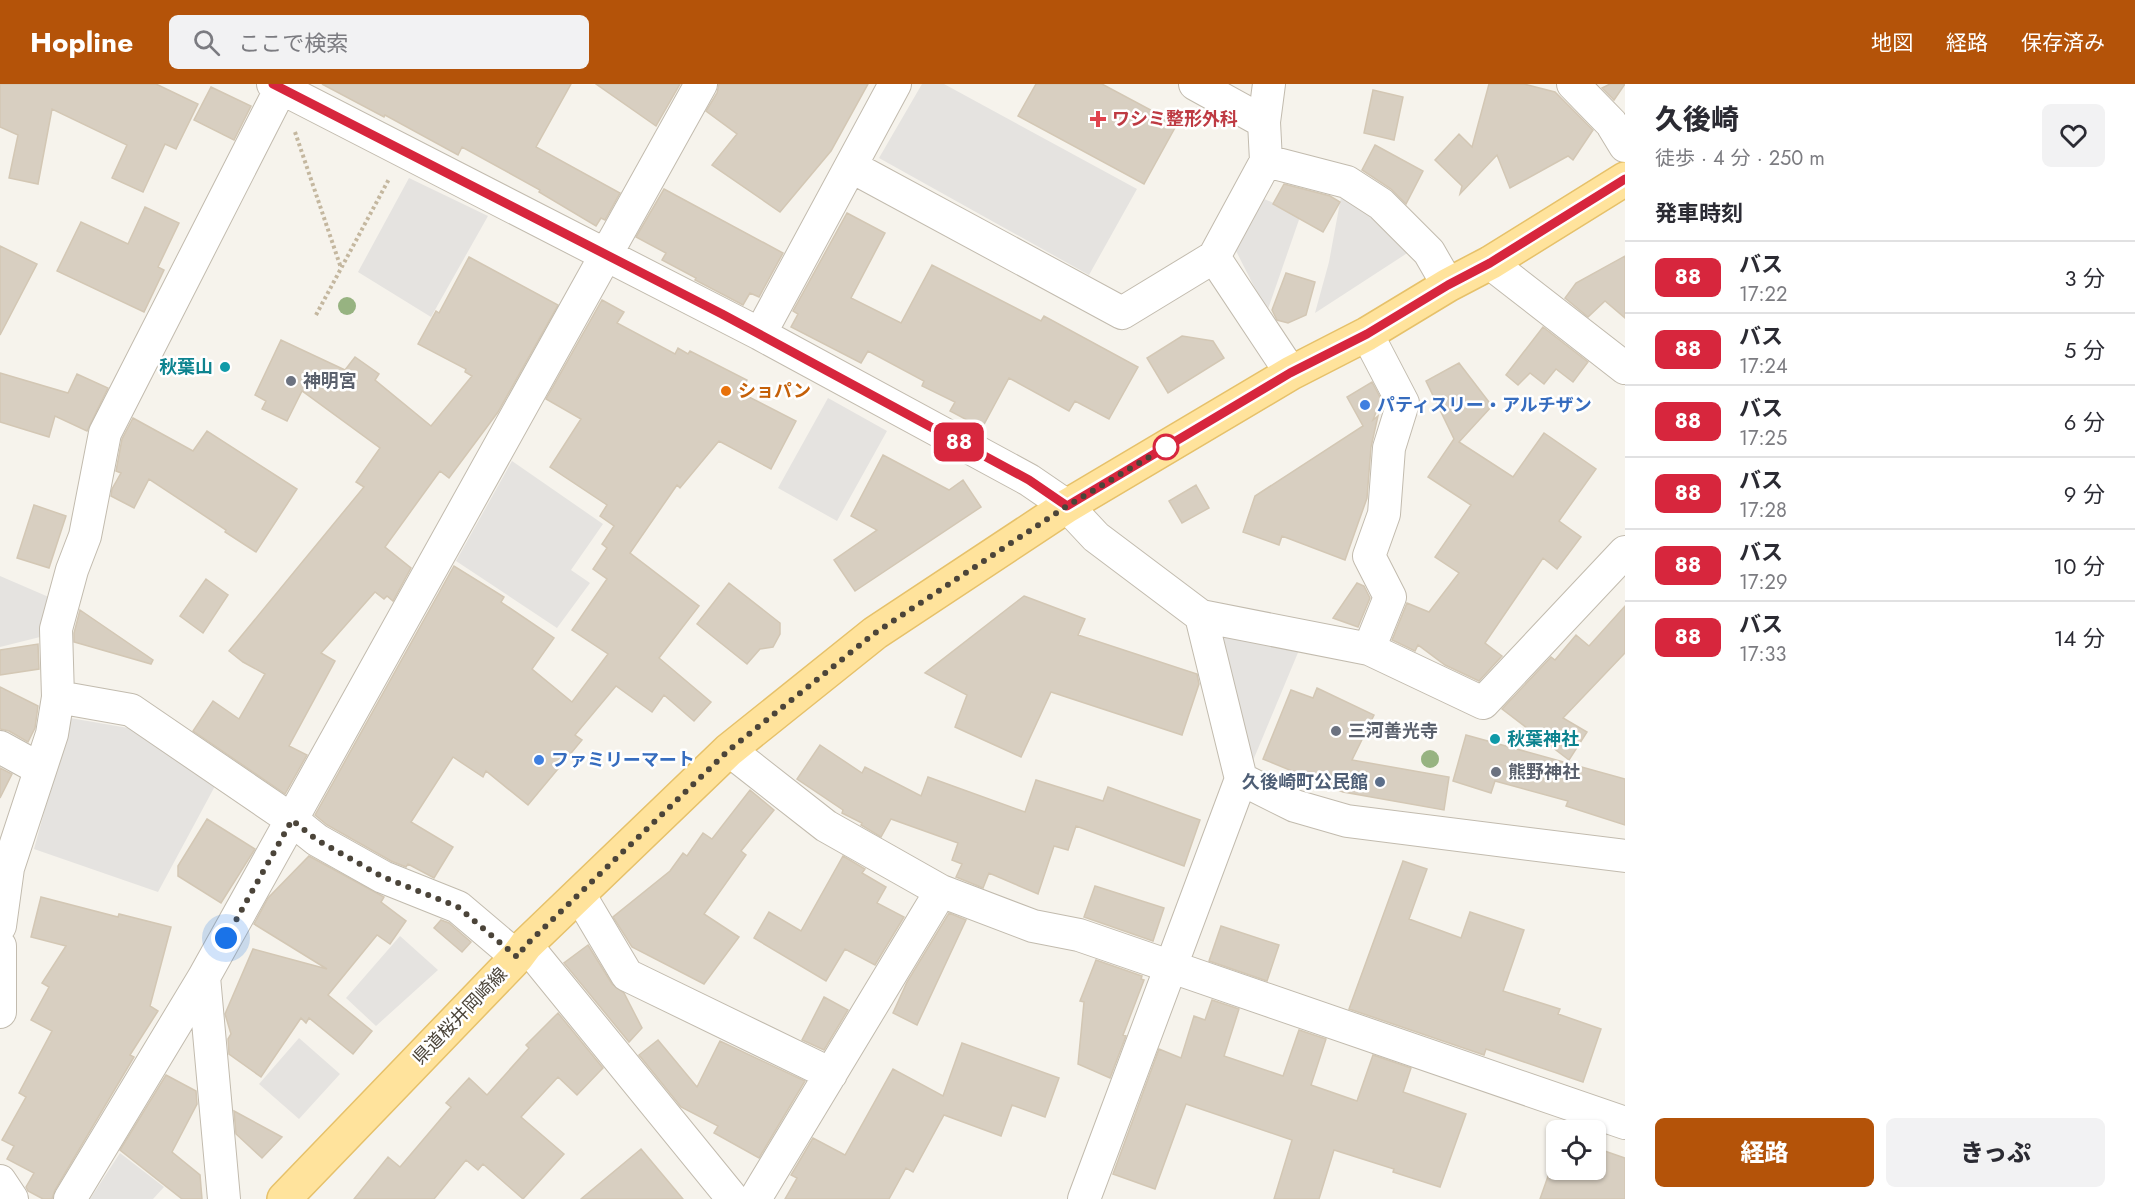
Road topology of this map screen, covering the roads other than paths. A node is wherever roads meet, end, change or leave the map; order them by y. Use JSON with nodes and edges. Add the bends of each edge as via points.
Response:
{"nodes":[{"id":1,"x":701,"y":84,"type":"edge"},
{"id":2,"x":895,"y":84,"type":"edge"},
{"id":3,"x":1195,"y":84,"type":"edge"},
{"id":4,"x":1269,"y":84,"type":"edge"},
{"id":5,"x":1573,"y":84,"type":"edge"},
{"id":6,"x":279,"y":85,"type":"edge"},
{"id":7,"x":1264,"y":122,"type":"junction"},
{"id":8,"x":1625,"y":146,"type":"edge"},
{"id":9,"x":1266,"y":161,"type":"junction"},
{"id":10,"x":852,"y":167,"type":"junction"},
{"id":11,"x":1625,"y":178,"type":"edge"},
{"id":12,"x":606,"y":254,"type":"junction"},
{"id":13,"x":1214,"y":257,"type":"junction"},
{"id":14,"x":1490,"y":263,"type":"junction"},
{"id":15,"x":1448,"y":285,"type":"junction"},
{"id":16,"x":760,"y":334,"type":"junction"},
{"id":17,"x":1367,"y":334,"type":"junction"},
{"id":18,"x":1625,"y":368,"type":"edge"},
{"id":19,"x":1290,"y":373,"type":"junction"},
{"id":20,"x":1067,"y":506,"type":"junction"},
{"id":21,"x":1620,"y":568,"type":"edge"},
{"id":22,"x":1201,"y":616,"type":"junction"},
{"id":23,"x":1369,"y":649,"type":"junction"},
{"id":24,"x":58,"y":697,"type":"junction"},
{"id":25,"x":0,"y":747,"type":"edge"},
{"id":26,"x":729,"y":750,"type":"junction"},
{"id":27,"x":40,"y":769,"type":"junction"},
{"id":28,"x":1241,"y":779,"type":"junction"},
{"id":29,"x":292,"y":820,"type":"junction"},
{"id":30,"x":1625,"y":856,"type":"edge"},
{"id":31,"x":941,"y":891,"type":"junction"},
{"id":32,"x":579,"y":894,"type":"junction"},
{"id":33,"x":0,"y":926,"type":"edge"},
{"id":34,"x":0,"y":946,"type":"edge"},
{"id":35,"x":521,"y":951,"type":"junction"},
{"id":36,"x":1171,"y":966,"type":"junction"},
{"id":37,"x":204,"y":977,"type":"junction"},
{"id":38,"x":0,"y":1012,"type":"edge"},
{"id":39,"x":831,"y":1074,"type":"junction"},
{"id":40,"x":1625,"y":1123,"type":"edge"},
{"id":41,"x":0,"y":1181,"type":"edge"},
{"id":42,"x":12,"y":1199,"type":"edge"},
{"id":43,"x":70,"y":1199,"type":"edge"},
{"id":44,"x":224,"y":1199,"type":"edge"},
{"id":45,"x":284,"y":1199,"type":"edge"},
{"id":46,"x":733,"y":1199,"type":"edge"},
{"id":47,"x":755,"y":1199,"type":"edge"},
{"id":48,"x":1084,"y":1199,"type":"edge"}],
"edges":[{"from":1,"to":12,"type":"street"},
{"from":2,"to":10,"type":"street"},
{"from":3,"to":7,"type":"street"},
{"from":4,"to":7,"type":"street"},
{"from":5,"to":8,"type":"street","via":[[1611,123]]},
{"from":6,"to":12,"type":"street"},
{"from":6,"to":24,"type":"street","via":[[105,433],[85,536],[56,629]]},
{"from":7,"to":9,"type":"street"},
{"from":9,"to":13,"type":"street"},
{"from":9,"to":15,"type":"street","via":[[1347,182],[1381,204],[1429,252]]},
{"from":10,"to":13,"type":"street","via":[[1122,313]]},
{"from":10,"to":16,"type":"street"},
{"from":11,"to":14,"type":"main road","name":"県道桜井岡崎線"},
{"from":12,"to":16,"type":"street"},
{"from":12,"to":29,"type":"street"},
{"from":13,"to":19,"type":"street"},
{"from":14,"to":15,"type":"main road","name":"県道桜井岡崎線"},
{"from":14,"to":18,"type":"street"},
{"from":15,"to":17,"type":"main road","name":"県道桜井岡崎線"},
{"from":16,"to":20,"type":"street","via":[[1029,480]]},
{"from":17,"to":19,"type":"main road","name":"県道桜井岡崎線"},
{"from":17,"to":23,"type":"street","via":[[1403,403],[1389,448],[1384,514],[1369,556],[1390,597]]},
{"from":19,"to":20,"type":"main road","name":"県道桜井岡崎線"},
{"from":20,"to":22,"type":"street","via":[[1096,537]]},
{"from":20,"to":26,"type":"main road","name":"県道桜井岡崎線","via":[[875,633]]},
{"from":21,"to":23,"type":"street","via":[[1483,703]]},
{"from":22,"to":23,"type":"street"},
{"from":22,"to":28,"type":"street"},
{"from":24,"to":27,"type":"street","via":[[52,734]]},
{"from":24,"to":29,"type":"street","via":[[131,711]]},
{"from":25,"to":27,"type":"street"},
{"from":26,"to":31,"type":"street","via":[[826,826]]},
{"from":26,"to":32,"type":"main road","name":"県道桜井岡崎線"},
{"from":27,"to":33,"type":"street","via":[[8,868]]},
{"from":28,"to":30,"type":"street","via":[[1295,806],[1347,821]]},
{"from":28,"to":36,"type":"street"},
{"from":29,"to":35,"type":"street","via":[[317,840],[383,877],[458,907]]},
{"from":29,"to":37,"type":"street"},
{"from":31,"to":36,"type":"street","via":[[1033,926],[1079,935]]},
{"from":31,"to":39,"type":"street"},
{"from":32,"to":35,"type":"main road","name":"県道桜井岡崎線"},
{"from":32,"to":39,"type":"street","via":[[627,975]]},
{"from":34,"to":38,"type":"street"},
{"from":35,"to":45,"type":"main road","name":"県道桜井岡崎線"},
{"from":35,"to":46,"type":"street"},
{"from":36,"to":40,"type":"street"},
{"from":36,"to":48,"type":"street"},
{"from":37,"to":43,"type":"street"},
{"from":37,"to":44,"type":"street"},
{"from":39,"to":47,"type":"street"},
{"from":41,"to":42,"type":"street"}]}
